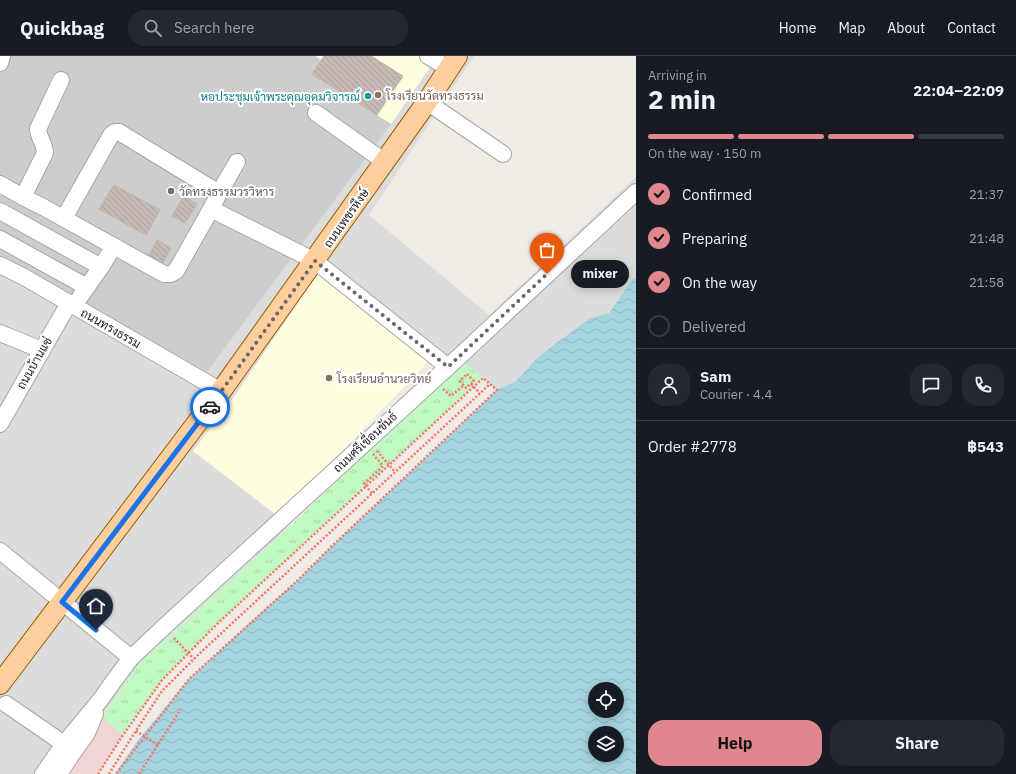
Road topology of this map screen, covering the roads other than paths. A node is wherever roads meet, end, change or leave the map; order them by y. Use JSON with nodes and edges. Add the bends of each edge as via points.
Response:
{"nodes":[{"id":1,"x":2,"y":56,"type":"edge"},
{"id":2,"x":428,"y":56,"type":"edge"},
{"id":3,"x":453,"y":62,"type":"edge"},
{"id":4,"x":0,"y":63,"type":"edge"},
{"id":5,"x":61,"y":80,"type":"dead end"},
{"id":6,"x":428,"y":102,"type":"junction"},
{"id":7,"x":316,"y":113,"type":"dead end"},
{"id":8,"x":503,"y":154,"type":"dead end"},
{"id":9,"x":237,"y":162,"type":"dead end"},
{"id":10,"x":385,"y":162,"type":"junction"},
{"id":11,"x":0,"y":184,"type":"edge"},
{"id":12,"x":636,"y":192,"type":"edge"},
{"id":13,"x":219,"y":193,"type":"junction"},
{"id":14,"x":23,"y":197,"type":"junction"},
{"id":15,"x":211,"y":209,"type":"junction"},
{"id":16,"x":0,"y":211,"type":"edge"},
{"id":17,"x":64,"y":218,"type":"junction"},
{"id":18,"x":0,"y":239,"type":"edge"},
{"id":19,"x":114,"y":246,"type":"junction"},
{"id":20,"x":315,"y":261,"type":"junction"},
{"id":21,"x":0,"y":266,"type":"edge"},
{"id":22,"x":101,"y":267,"type":"junction"},
{"id":23,"x":87,"y":288,"type":"junction"},
{"id":24,"x":71,"y":305,"type":"junction"},
{"id":25,"x":0,"y":333,"type":"edge"},
{"id":26,"x":42,"y":350,"type":"junction"},
{"id":27,"x":448,"y":367,"type":"junction"},
{"id":28,"x":221,"y":391,"type":"junction"},
{"id":29,"x":0,"y":424,"type":"edge"},
{"id":30,"x":0,"y":552,"type":"edge"},
{"id":31,"x":62,"y":602,"type":"junction"},
{"id":32,"x":131,"y":658,"type":"junction"},
{"id":33,"x":0,"y":684,"type":"edge"},
{"id":34,"x":101,"y":699,"type":"junction"},
{"id":35,"x":6,"y":704,"type":"dead end"},
{"id":36,"x":64,"y":744,"type":"junction"},
{"id":37,"x":43,"y":774,"type":"edge"},
{"id":38,"x":59,"y":774,"type":"edge"}],
"edges":[{"from":1,"to":4,"type":"street"},
{"from":2,"to":3,"type":"street"},
{"from":3,"to":6,"type":"main road","name":"ถนนเพชรหึงษ์"},
{"from":5,"to":14,"type":"street","via":[[38,129],[45,153]]},
{"from":6,"to":8,"type":"street"},
{"from":6,"to":10,"type":"main road","name":"ถนนเพชรหึงษ์"},
{"from":7,"to":10,"type":"street"},
{"from":9,"to":13,"type":"street"},
{"from":10,"to":20,"type":"main road","name":"ถนนเพชรหึงษ์"},
{"from":11,"to":14,"type":"street"},
{"from":12,"to":27,"type":"street","name":"ถนนศรีเขื่อนขันธ์"},
{"from":13,"to":15,"type":"street"},
{"from":13,"to":17,"type":"street","via":[[115,132]]},
{"from":14,"to":17,"type":"street"},
{"from":15,"to":19,"type":"street","via":[[176,271],[171,274],[164,274]]},
{"from":15,"to":20,"type":"street"},
{"from":16,"to":22,"type":"street"},
{"from":17,"to":19,"type":"street"},
{"from":18,"to":23,"type":"street"},
{"from":19,"to":22,"type":"street","name":"ถนนบ้านแซ่"},
{"from":20,"to":27,"type":"street"},
{"from":20,"to":28,"type":"main road","name":"ถนนเพชรหึงษ์"},
{"from":21,"to":24,"type":"street","name":"ถนนทรงธรรม"},
{"from":22,"to":23,"type":"street","name":"ถนนบ้านแซ่"},
{"from":23,"to":24,"type":"street","name":"ถนนบ้านแซ่"},
{"from":24,"to":26,"type":"street","name":"ถนนบ้านแซ่"},
{"from":24,"to":28,"type":"street","name":"ถนนทรงธรรม"},
{"from":25,"to":26,"type":"street"},
{"from":26,"to":29,"type":"street","name":"ถนนบ้านแซ่"},
{"from":27,"to":32,"type":"street","name":"ถนนศรีเขื่อนขันธ์"},
{"from":28,"to":31,"type":"main road","name":"ถนนเพชรหึงษ์"},
{"from":30,"to":31,"type":"street"},
{"from":31,"to":32,"type":"street"},
{"from":31,"to":33,"type":"main road","name":"ถนนเพชรหึงษ์"},
{"from":32,"to":34,"type":"street","name":"ถนนศรีเขื่อนขันธ์"},
{"from":34,"to":36,"type":"street","name":"ถนนศรีเขื่อนขันธ์"},
{"from":34,"to":38,"type":"street","name":"ถนนศรีเขื่อนขันธ์","via":[[87,733]]},
{"from":35,"to":36,"type":"street"},
{"from":36,"to":37,"type":"street","name":"ถนนศรีเขื่อนขันธ์"}]}
